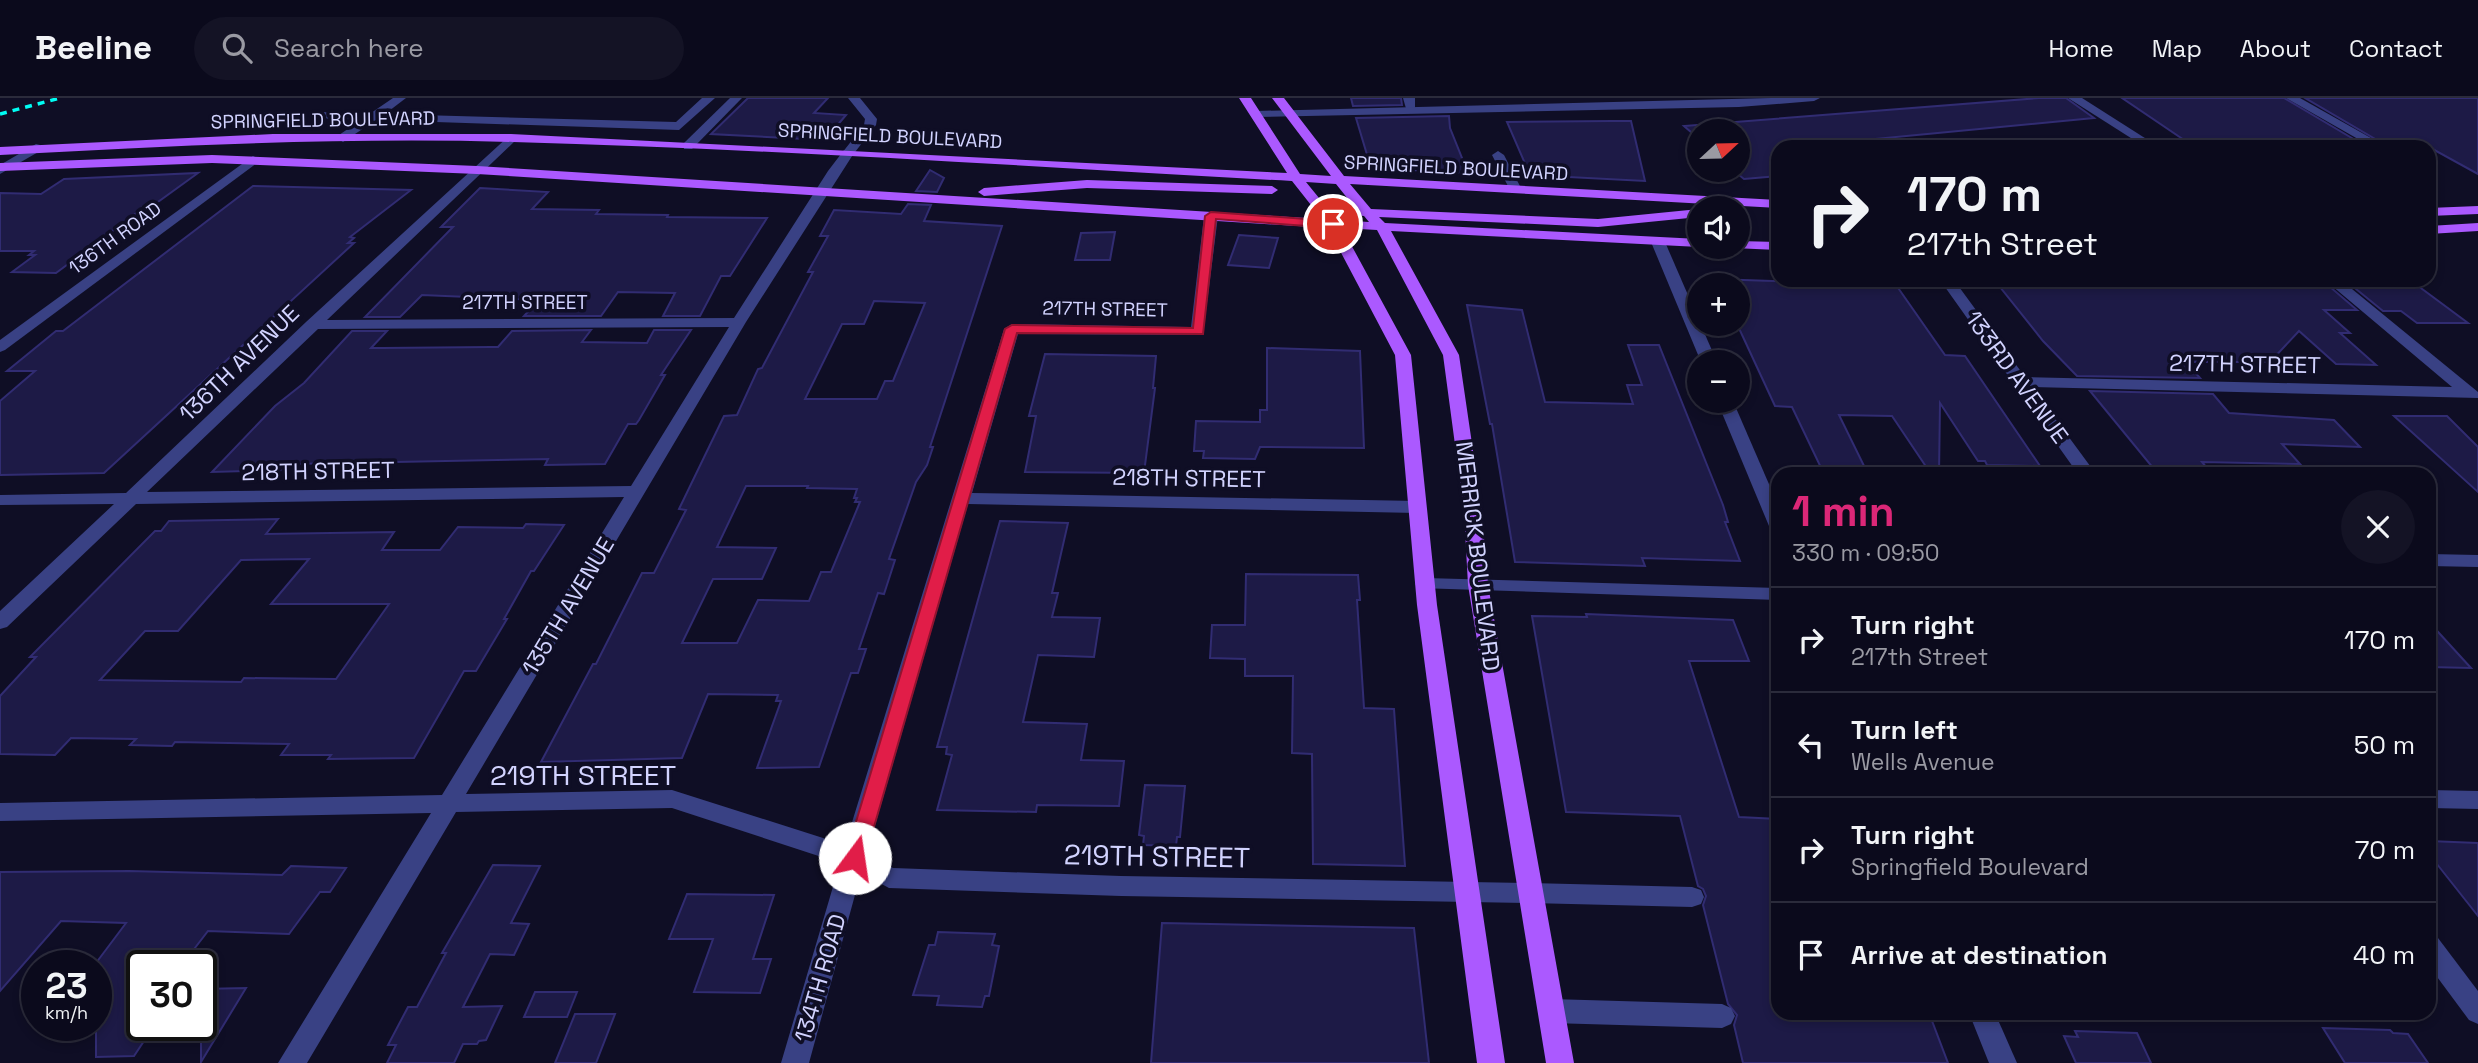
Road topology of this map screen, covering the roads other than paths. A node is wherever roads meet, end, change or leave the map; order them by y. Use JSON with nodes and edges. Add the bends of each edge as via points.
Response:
{"nodes":[{"id":1,"x":400,"y":98,"type":"edge"},
{"id":2,"x":709,"y":98,"type":"edge"},
{"id":3,"x":736,"y":98,"type":"edge"},
{"id":4,"x":854,"y":98,"type":"edge"},
{"id":5,"x":1244,"y":98,"type":"edge"},
{"id":6,"x":1278,"y":98,"type":"edge"},
{"id":7,"x":1814,"y":98,"type":"edge"},
{"id":8,"x":2074,"y":98,"type":"edge"},
{"id":9,"x":2292,"y":98,"type":"edge"},
{"id":10,"x":1665,"y":102,"type":"edge"},
{"id":11,"x":1454,"y":103,"type":"edge"},
{"id":12,"x":1410,"y":104,"type":"edge"},
{"id":13,"x":1256,"y":114,"type":"junction"},
{"id":14,"x":1291,"y":114,"type":"junction"},
{"id":15,"x":317,"y":115,"type":"dead end"},
{"id":16,"x":371,"y":117,"type":"junction"},
{"id":17,"x":343,"y":138,"type":"junction"},
{"id":18,"x":511,"y":138,"type":"junction"},
{"id":19,"x":2141,"y":140,"type":"edge"},
{"id":20,"x":2368,"y":140,"type":"edge"},
{"id":21,"x":688,"y":146,"type":"junction"},
{"id":22,"x":36,"y":148,"type":"junction"},
{"id":23,"x":0,"y":151,"type":"edge"},
{"id":24,"x":848,"y":153,"type":"junction"},
{"id":25,"x":1499,"y":155,"type":"dead end"},
{"id":26,"x":253,"y":160,"type":"junction"},
{"id":27,"x":2,"y":168,"type":"edge"},
{"id":28,"x":477,"y":170,"type":"junction"},
{"id":29,"x":1297,"y":179,"type":"junction"},
{"id":30,"x":1340,"y":181,"type":"junction"},
{"id":31,"x":1516,"y":190,"type":"junction"},
{"id":32,"x":821,"y":191,"type":"junction"},
{"id":33,"x":1307,"y":192,"type":"junction"},
{"id":34,"x":940,"y":198,"type":"junction"},
{"id":35,"x":1771,"y":204,"type":"edge"},
{"id":36,"x":1771,"y":205,"type":"edge"},
{"id":37,"x":1750,"y":207,"type":"edge"},
{"id":38,"x":1365,"y":210,"type":"junction"},
{"id":39,"x":2478,"y":211,"type":"edge"},
{"id":40,"x":2436,"y":212,"type":"edge"},
{"id":41,"x":1687,"y":214,"type":"edge"},
{"id":42,"x":1211,"y":216,"type":"junction"},
{"id":43,"x":1333,"y":224,"type":"junction"},
{"id":44,"x":1382,"y":227,"type":"junction"},
{"id":45,"x":2478,"y":227,"type":"edge"},
{"id":46,"x":2436,"y":230,"type":"edge"},
{"id":47,"x":1658,"y":242,"type":"junction"},
{"id":48,"x":1687,"y":243,"type":"edge"},
{"id":49,"x":1750,"y":245,"type":"edge"},
{"id":50,"x":1771,"y":246,"type":"edge"},
{"id":51,"x":1952,"y":287,"type":"edge"},
{"id":52,"x":2341,"y":287,"type":"edge"},
{"id":53,"x":738,"y":322,"type":"junction"},
{"id":54,"x":311,"y":325,"type":"junction"},
{"id":55,"x":1012,"y":329,"type":"joint"},
{"id":56,"x":0,"y":347,"type":"edge"},
{"id":57,"x":1704,"y":350,"type":"edge"},
{"id":58,"x":2020,"y":382,"type":"junction"},
{"id":59,"x":2473,"y":396,"type":"edge"},
{"id":60,"x":1730,"y":413,"type":"edge"},
{"id":61,"x":2082,"y":467,"type":"edge"},
{"id":62,"x":637,"y":491,"type":"junction"},
{"id":63,"x":130,"y":498,"type":"junction"},
{"id":64,"x":961,"y":498,"type":"junction"},
{"id":65,"x":0,"y":500,"type":"edge"},
{"id":66,"x":1416,"y":507,"type":"junction"},
{"id":67,"x":1771,"y":509,"type":"edge"},
{"id":68,"x":2436,"y":560,"type":"edge"},
{"id":69,"x":2478,"y":561,"type":"edge"},
{"id":70,"x":1424,"y":584,"type":"junction"},
{"id":71,"x":1478,"y":585,"type":"junction"},
{"id":72,"x":1771,"y":594,"type":"edge"},
{"id":73,"x":0,"y":622,"type":"edge"},
{"id":74,"x":2436,"y":799,"type":"edge"},
{"id":75,"x":2478,"y":800,"type":"edge"},
{"id":76,"x":448,"y":805,"type":"junction"},
{"id":77,"x":0,"y":812,"type":"edge"},
{"id":78,"x":855,"y":858,"type":"junction"},
{"id":79,"x":1468,"y":892,"type":"junction"},
{"id":80,"x":1530,"y":893,"type":"junction"},
{"id":81,"x":1692,"y":897,"type":"dead end"},
{"id":82,"x":2436,"y":955,"type":"edge"},
{"id":83,"x":1551,"y":1011,"type":"junction"},
{"id":84,"x":2478,"y":1012,"type":"edge"},
{"id":85,"x":1722,"y":1016,"type":"dead end"},
{"id":86,"x":1985,"y":1020,"type":"edge"},
{"id":87,"x":292,"y":1063,"type":"edge"},
{"id":88,"x":795,"y":1063,"type":"edge"},
{"id":89,"x":1491,"y":1063,"type":"edge"},
{"id":90,"x":1560,"y":1063,"type":"edge"},
{"id":91,"x":2003,"y":1063,"type":"edge"}],
"edges":[{"from":1,"to":16,"type":"street"},
{"from":2,"to":16,"type":"street","via":[[679,126]]},
{"from":3,"to":21,"type":"street"},
{"from":4,"to":24,"type":"street","name":"135TH AVENUE","via":[[871,119]]},
{"from":5,"to":13,"type":"main road"},
{"from":6,"to":14,"type":"main road","name":"MERRICK BOULEVARD"},
{"from":7,"to":10,"type":"street","via":[[1738,104]]},
{"from":8,"to":19,"type":"street"},
{"from":9,"to":20,"type":"street"},
{"from":10,"to":11,"type":"street"},
{"from":11,"to":12,"type":"street"},
{"from":12,"to":14,"type":"street"},
{"from":13,"to":14,"type":"street"},
{"from":13,"to":29,"type":"main road"},
{"from":14,"to":30,"type":"main road","name":"MERRICK BOULEVARD"},
{"from":15,"to":16,"type":"street"},
{"from":16,"to":17,"type":"street"},
{"from":17,"to":18,"type":"main road","name":"SPRINGFIELD BOULEVARD"},
{"from":17,"to":22,"type":"main road","name":"SPRINGFIELD BOULEVARD"},
{"from":18,"to":21,"type":"main road","name":"SPRINGFIELD BOULEVARD"},
{"from":18,"to":28,"type":"street","name":"136TH AVENUE"},
{"from":21,"to":24,"type":"main road","name":"SPRINGFIELD BOULEVARD"},
{"from":22,"to":23,"type":"main road","name":"SPRINGFIELD BOULEVARD"},
{"from":22,"to":27,"type":"street"},
{"from":24,"to":29,"type":"main road","name":"SPRINGFIELD BOULEVARD"},
{"from":24,"to":32,"type":"street","name":"135TH AVENUE"},
{"from":25,"to":31,"type":"street"},
{"from":26,"to":27,"type":"main road","name":"SPRINGFIELD BOULEVARD"},
{"from":26,"to":28,"type":"main road","name":"SPRINGFIELD BOULEVARD"},
{"from":26,"to":56,"type":"street","name":"136TH ROAD"},
{"from":28,"to":32,"type":"main road","name":"SPRINGFIELD BOULEVARD"},
{"from":28,"to":54,"type":"street","name":"136TH AVENUE"},
{"from":29,"to":30,"type":"main road","name":"SPRINGFIELD BOULEVARD"},
{"from":29,"to":33,"type":"main road"},
{"from":30,"to":31,"type":"main road","name":"SPRINGFIELD BOULEVARD"},
{"from":30,"to":33,"type":"main road","via":[[1328,189]]},
{"from":30,"to":38,"type":"main road","name":"MERRICK BOULEVARD"},
{"from":31,"to":35,"type":"main road","name":"SPRINGFIELD BOULEVARD"},
{"from":32,"to":34,"type":"main road","name":"SPRINGFIELD BOULEVARD"},
{"from":32,"to":53,"type":"street","name":"135TH AVENUE"},
{"from":33,"to":34,"type":"main road","via":[[1087,184]]},
{"from":33,"to":43,"type":"main road"},
{"from":34,"to":42,"type":"main road","name":"SPRINGFIELD BOULEVARD"},
{"from":36,"to":37,"type":"main road"},
{"from":38,"to":41,"type":"main road","via":[[1598,223]]},
{"from":38,"to":43,"type":"main road"},
{"from":38,"to":44,"type":"main road","name":"MERRICK BOULEVARD"},
{"from":39,"to":40,"type":"main road"},
{"from":42,"to":43,"type":"main road","name":"SPRINGFIELD BOULEVARD"},
{"from":42,"to":55,"type":"street","name":"217TH STREET","via":[[1198,332]]},
{"from":43,"to":44,"type":"main road","name":"SPRINGFIELD BOULEVARD"},
{"from":43,"to":66,"type":"main road","via":[[1403,355]]},
{"from":44,"to":47,"type":"main road","name":"SPRINGFIELD BOULEVARD"},
{"from":44,"to":71,"type":"main road","name":"MERRICK BOULEVARD","via":[[1451,355],[1473,512]]},
{"from":45,"to":46,"type":"main road"},
{"from":47,"to":48,"type":"main road","name":"SPRINGFIELD BOULEVARD"},
{"from":47,"to":57,"type":"street"},
{"from":49,"to":50,"type":"main road"},
{"from":51,"to":58,"type":"street","name":"133RD AVENUE"},
{"from":52,"to":59,"type":"street"},
{"from":53,"to":54,"type":"street","name":"217TH STREET"},
{"from":53,"to":62,"type":"street","name":"135TH AVENUE"},
{"from":54,"to":63,"type":"street","name":"136TH AVENUE"},
{"from":55,"to":64,"type":"street","name":"134TH ROAD"},
{"from":58,"to":59,"type":"street","name":"217TH STREET"},
{"from":58,"to":61,"type":"street","name":"133RD AVENUE"},
{"from":60,"to":67,"type":"street"},
{"from":62,"to":63,"type":"street","name":"218TH STREET"},
{"from":62,"to":76,"type":"street","name":"135TH AVENUE"},
{"from":63,"to":65,"type":"street","name":"218TH STREET"},
{"from":63,"to":73,"type":"street","name":"136TH AVENUE"},
{"from":64,"to":66,"type":"street","name":"218TH STREET"},
{"from":64,"to":78,"type":"street","name":"134TH ROAD"},
{"from":66,"to":70,"type":"main road"},
{"from":68,"to":69,"type":"street"},
{"from":70,"to":71,"type":"street"},
{"from":70,"to":79,"type":"main road"},
{"from":71,"to":72,"type":"street"},
{"from":71,"to":80,"type":"main road","name":"MERRICK BOULEVARD"},
{"from":74,"to":75,"type":"street"},
{"from":76,"to":77,"type":"street","name":"219TH STREET"},
{"from":76,"to":78,"type":"street","name":"219TH STREET","via":[[672,799]]},
{"from":76,"to":87,"type":"street","name":"135TH AVENUE"},
{"from":78,"to":79,"type":"street","name":"219TH STREET","via":[[889,878]]},
{"from":78,"to":88,"type":"street","name":"134TH ROAD"},
{"from":79,"to":80,"type":"street","name":"219TH STREET"},
{"from":79,"to":89,"type":"main road"},
{"from":80,"to":81,"type":"street","name":"219TH STREET"},
{"from":80,"to":83,"type":"main road","name":"MERRICK BOULEVARD"},
{"from":82,"to":84,"type":"street"},
{"from":83,"to":85,"type":"street"},
{"from":83,"to":90,"type":"main road","name":"MERRICK BOULEVARD"},
{"from":86,"to":91,"type":"street"}]}
